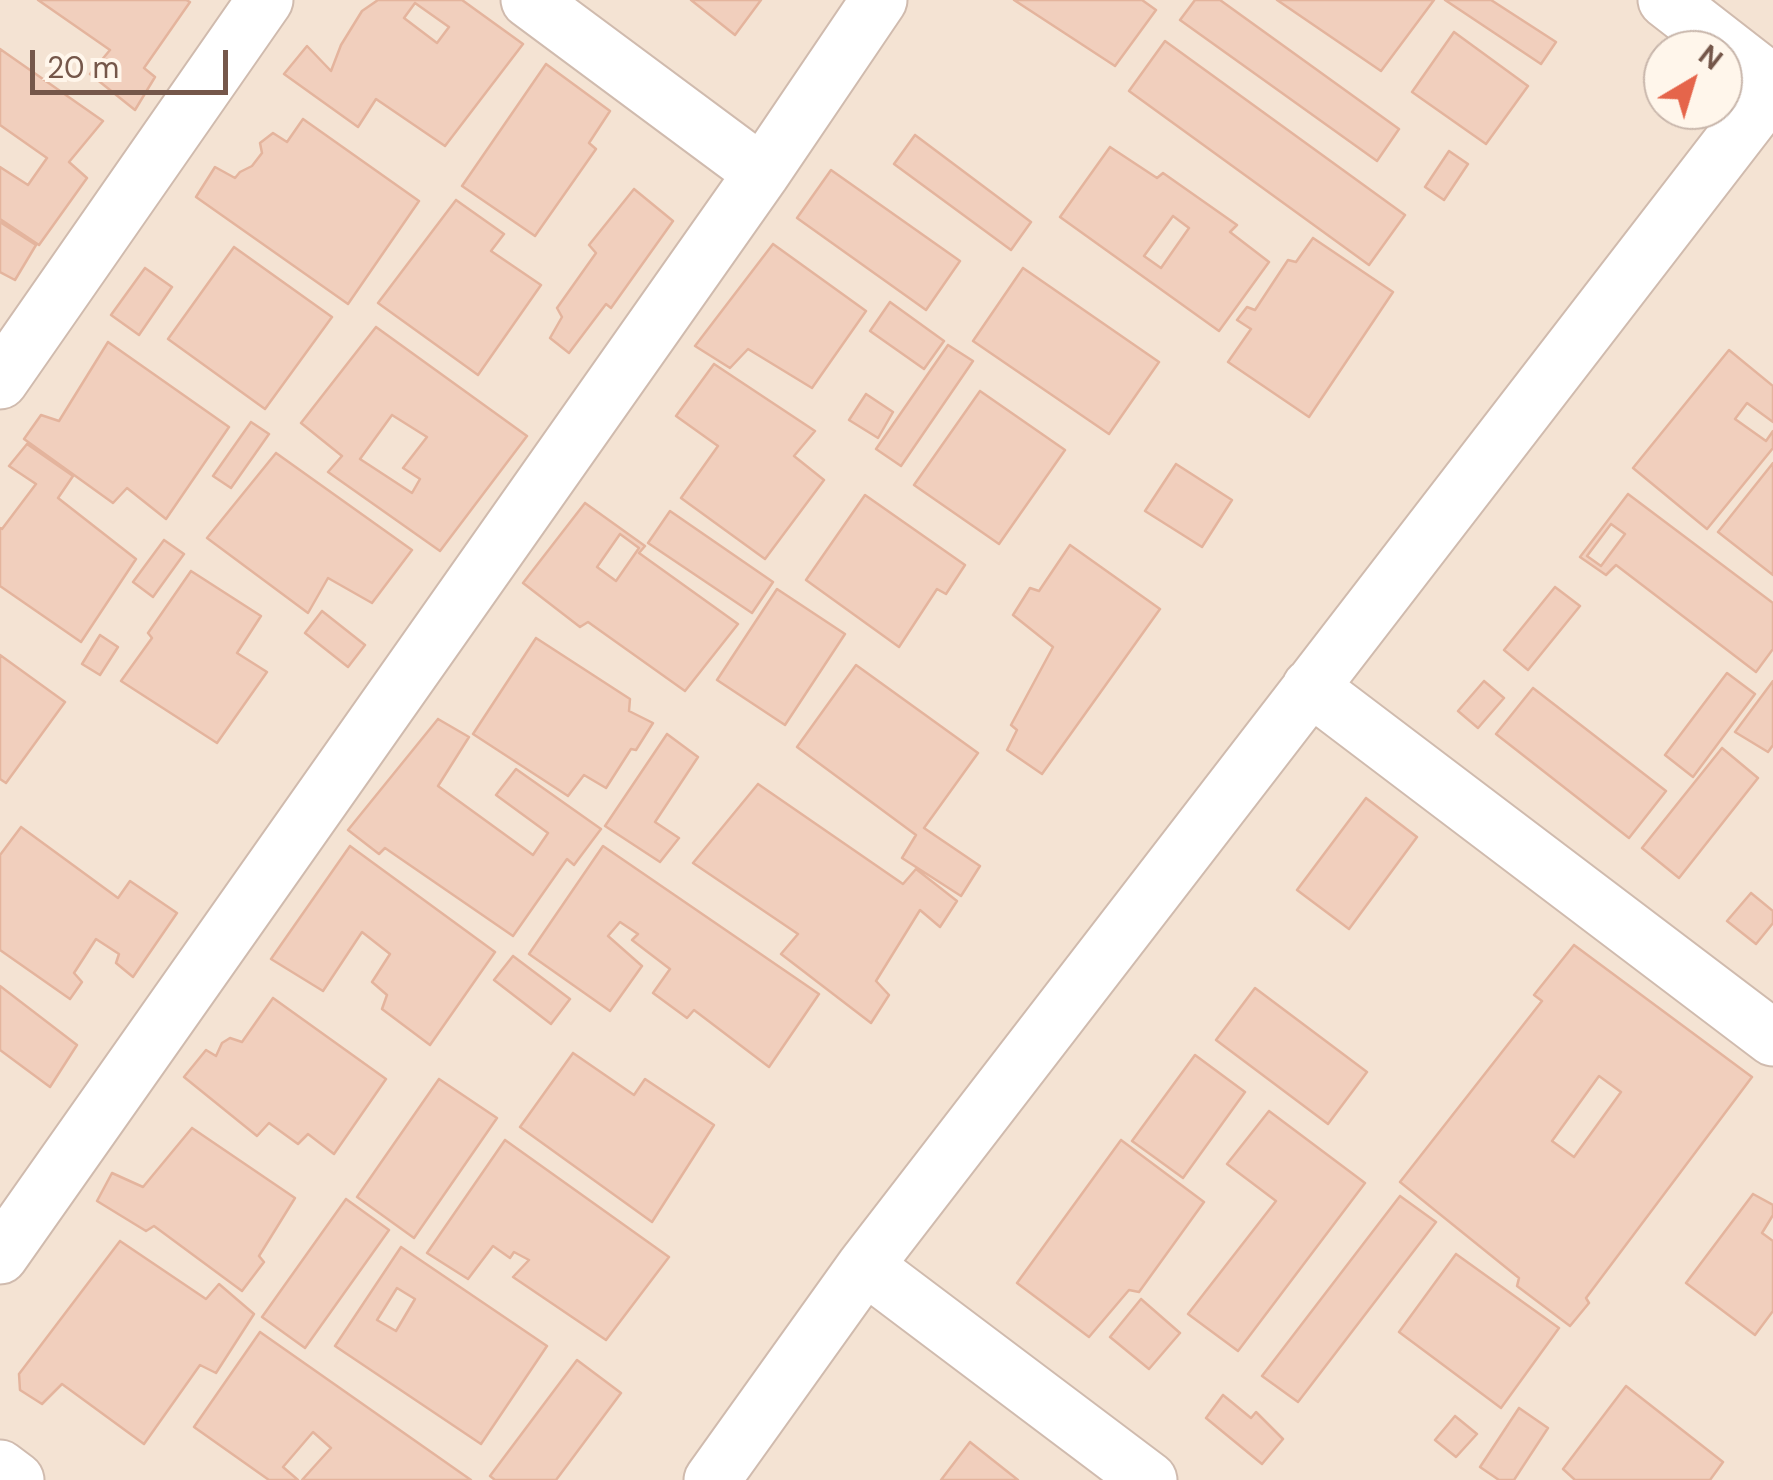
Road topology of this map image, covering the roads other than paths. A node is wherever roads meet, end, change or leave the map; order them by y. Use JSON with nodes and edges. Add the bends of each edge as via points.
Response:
{"nodes":[{"id":1,"x":266,"y":0,"type":"edge"},
{"id":2,"x":530,"y":0,"type":"edge"},
{"id":3,"x":879,"y":0,"type":"edge"},
{"id":4,"x":1666,"y":0,"type":"edge"},
{"id":5,"x":1773,"y":85,"type":"edge"},
{"id":6,"x":762,"y":172,"type":"junction"},
{"id":7,"x":0,"y":382,"type":"edge"},
{"id":8,"x":1310,"y":687,"type":"junction"},
{"id":9,"x":1773,"y":1038,"type":"edge"},
{"id":10,"x":0,"y":1256,"type":"edge"},
{"id":11,"x":865,"y":1266,"type":"junction"},
{"id":12,"x":0,"y":1468,"type":"edge"},
{"id":13,"x":16,"y":1480,"type":"edge"},
{"id":14,"x":712,"y":1480,"type":"edge"},
{"id":15,"x":1150,"y":1480,"type":"edge"}],
"edges":[{"from":1,"to":7,"type":"street"},
{"from":2,"to":6,"type":"street"},
{"from":3,"to":6,"type":"street"},
{"from":4,"to":5,"type":"street"},
{"from":5,"to":8,"type":"street"},
{"from":6,"to":10,"type":"street"},
{"from":8,"to":9,"type":"street"},
{"from":8,"to":11,"type":"street"},
{"from":11,"to":14,"type":"street"},
{"from":11,"to":15,"type":"street"},
{"from":12,"to":13,"type":"street"}]}
